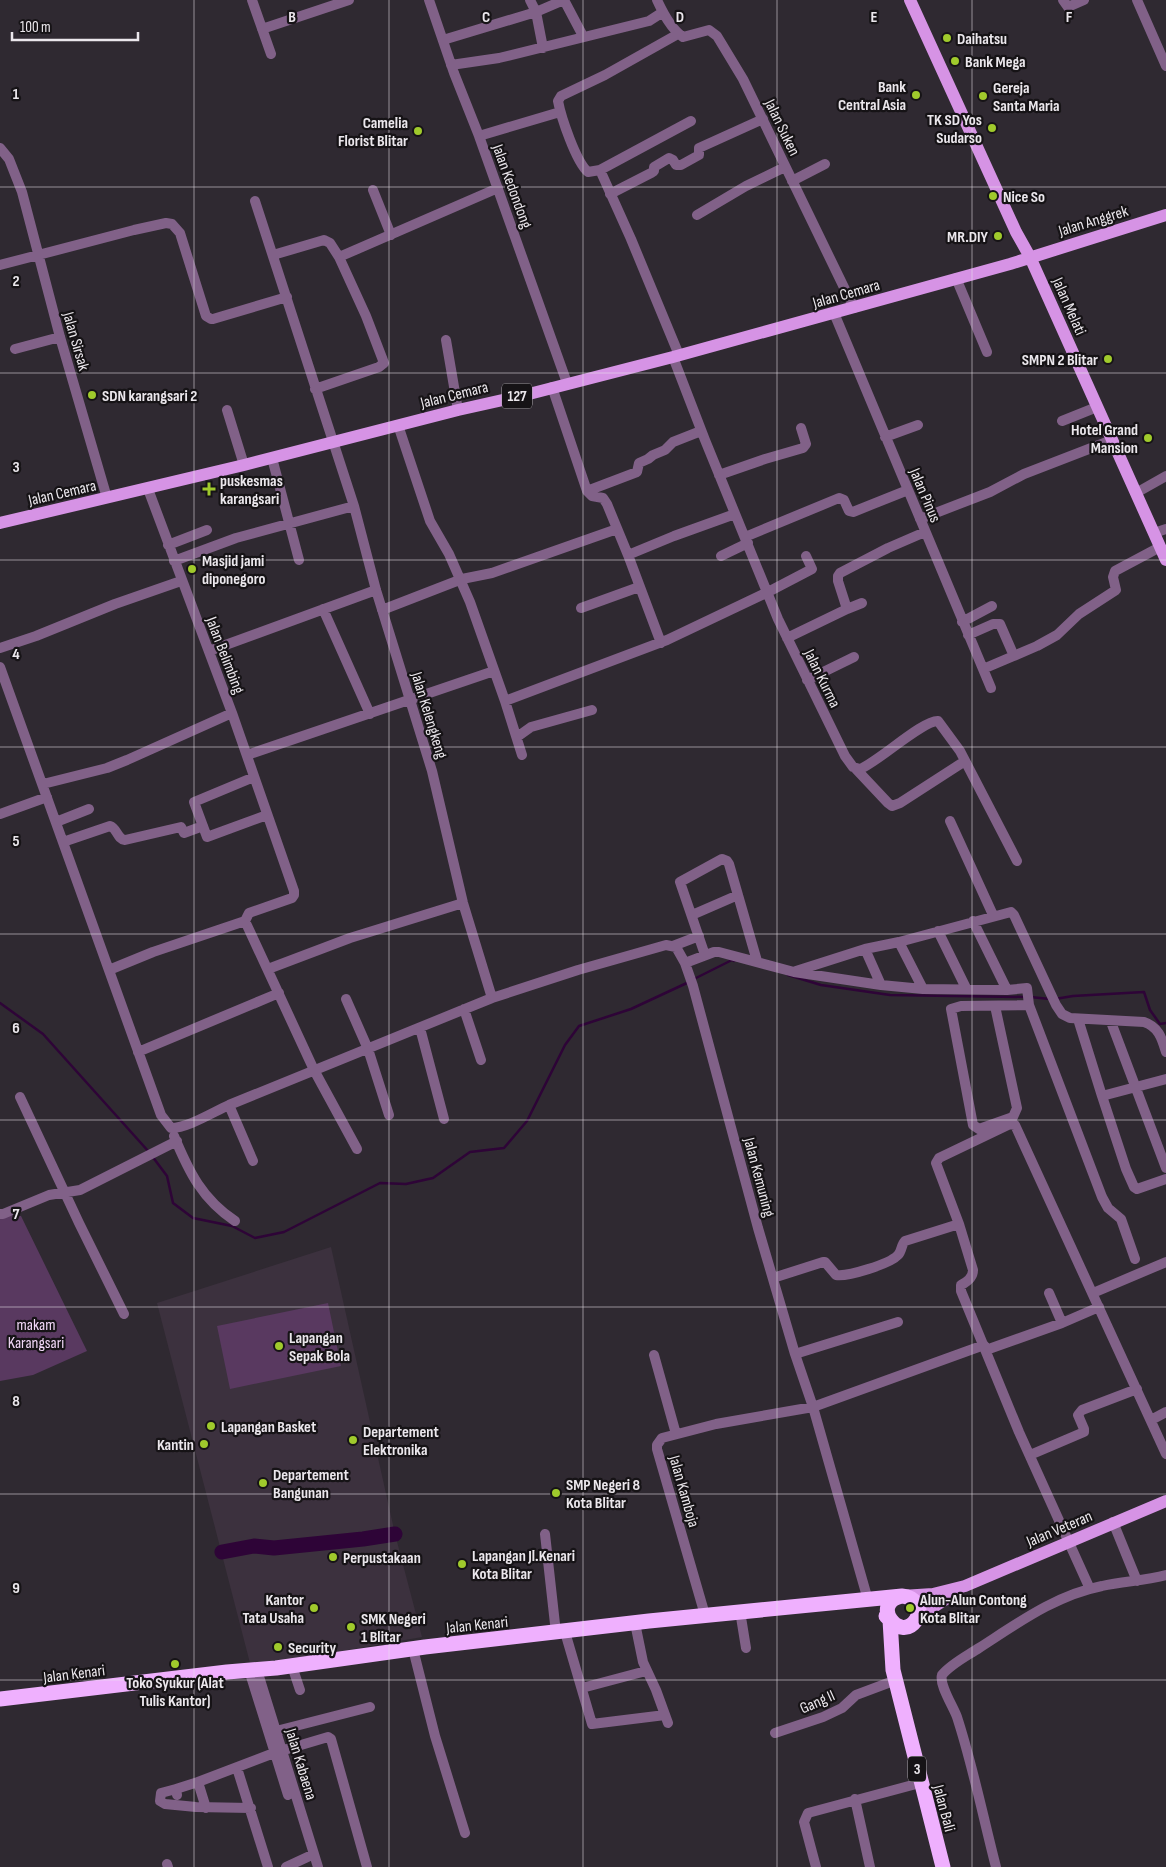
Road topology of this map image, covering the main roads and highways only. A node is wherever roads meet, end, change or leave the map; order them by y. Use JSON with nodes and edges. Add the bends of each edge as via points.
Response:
{"nodes":[{"id":1,"x":910,"y":0,"type":"edge"},
{"id":2,"x":1166,"y":215,"type":"edge"},
{"id":3,"x":1030,"y":257,"type":"junction"},
{"id":4,"x":0,"y":523,"type":"edge"},
{"id":5,"x":1160,"y":531,"type":"edge"},
{"id":6,"x":1166,"y":560,"type":"edge"},
{"id":7,"x":1166,"y":1502,"type":"edge"},
{"id":8,"x":965,"y":1586,"type":"junction"},
{"id":9,"x":902,"y":1596,"type":"junction"},
{"id":10,"x":868,"y":1600,"type":"junction"},
{"id":11,"x":890,"y":1620,"type":"junction"},
{"id":12,"x":912,"y":1624,"type":"junction"},
{"id":13,"x":894,"y":1675,"type":"junction"},
{"id":14,"x":0,"y":1699,"type":"edge"},
{"id":15,"x":943,"y":1867,"type":"edge"}],
"edges":[{"from":1,"to":3,"type":"main road","name":"Jalan Melati"},
{"from":2,"to":3,"type":"main road","name":"Jalan Anggrek"},
{"from":3,"to":4,"type":"main road","name":"Jalan Cemara","number":"127","via":[[676,356]]},
{"from":3,"to":5,"type":"main road","name":"Jalan Melati","via":[[1136,493]]},
{"from":5,"to":6,"type":"main road","name":"Jalan Melati","via":[[1160,547]]},
{"from":7,"to":8,"type":"main road","name":"Jalan Veteran"},
{"from":8,"to":9,"type":"main road","name":"Jalan Veteran","via":[[933,1594]]},
{"from":8,"to":12,"type":"main road","name":"Jalan Veteran"},
{"from":9,"to":10,"type":"highway","name":"Jalan Kenari"},
{"from":9,"to":11,"type":"highway","number":"3","via":[[888,1606]]},
{"from":9,"to":12,"type":"highway","number":"3","via":[[912,1598],[918,1606],[918,1616]]},
{"from":10,"to":11,"type":"highway"},
{"from":10,"to":14,"type":"highway","name":"Jalan Kenari","via":[[740,1611]]},
{"from":11,"to":12,"type":"highway","via":[[903,1627]]},
{"from":11,"to":13,"type":"highway","number":"3"},
{"from":12,"to":13,"type":"highway","number":"3","via":[[900,1641]]},
{"from":13,"to":15,"type":"highway","name":"Jalan Bali","number":"3"}]}
